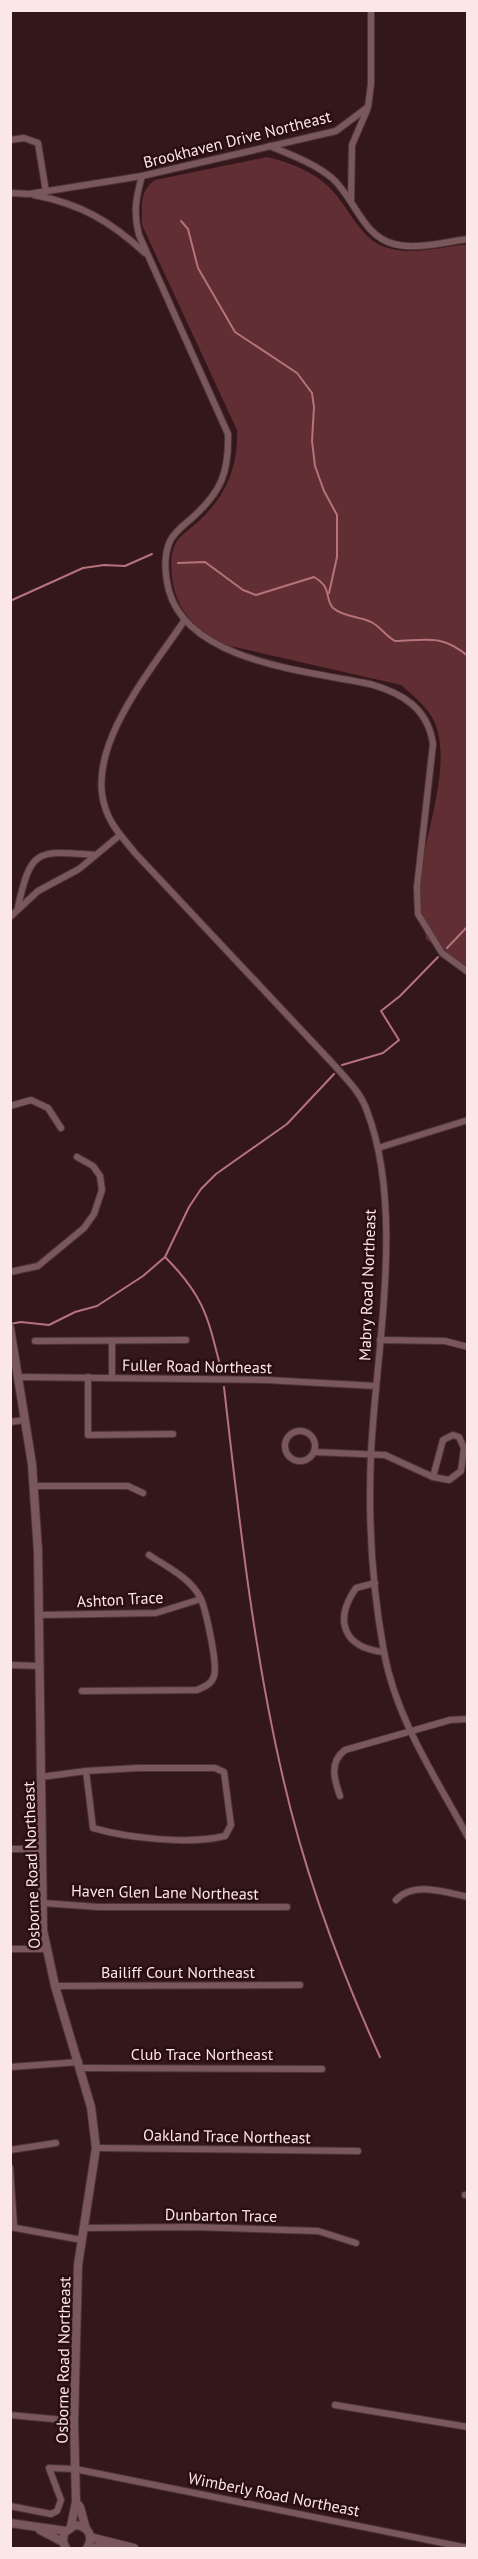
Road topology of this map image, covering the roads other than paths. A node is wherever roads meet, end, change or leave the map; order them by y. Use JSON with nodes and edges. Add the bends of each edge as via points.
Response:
{"nodes":[{"id":1,"x":371,"y":10,"type":"edge"},
{"id":2,"x":368,"y":107,"type":"junction"},
{"id":3,"x":10,"y":140,"type":"edge"},
{"id":4,"x":269,"y":146,"type":"junction"},
{"id":5,"x":142,"y":176,"type":"junction"},
{"id":6,"x":46,"y":192,"type":"junction"},
{"id":7,"x":10,"y":193,"type":"edge"},
{"id":8,"x":29,"y":194,"type":"junction"},
{"id":9,"x":351,"y":202,"type":"junction"},
{"id":10,"x":468,"y":239,"type":"edge"},
{"id":11,"x":147,"y":256,"type":"junction"},
{"id":12,"x":184,"y":621,"type":"junction"},
{"id":13,"x":120,"y":835,"type":"junction"},
{"id":14,"x":95,"y":855,"type":"junction"},
{"id":15,"x":22,"y":889,"type":"junction"},
{"id":16,"x":32,"y":897,"type":"junction"},
{"id":17,"x":18,"y":908,"type":"junction"},
{"id":18,"x":10,"y":917,"type":"edge"},
{"id":19,"x":468,"y":972,"type":"edge"},
{"id":20,"x":10,"y":1106,"type":"edge"},
{"id":21,"x":468,"y":1120,"type":"edge"},
{"id":22,"x":60,"y":1128,"type":"dead end"},
{"id":23,"x":378,"y":1148,"type":"junction"},
{"id":24,"x":77,"y":1157,"type":"dead end"},
{"id":25,"x":10,"y":1272,"type":"edge"},
{"id":26,"x":10,"y":1328,"type":"edge"},
{"id":27,"x":11,"y":1334,"type":"edge"},
{"id":28,"x":186,"y":1340,"type":"dead end"},
{"id":29,"x":380,"y":1340,"type":"junction"},
{"id":30,"x":35,"y":1341,"type":"dead end"},
{"id":31,"x":112,"y":1341,"type":"junction"},
{"id":32,"x":468,"y":1347,"type":"edge"},
{"id":33,"x":17,"y":1377,"type":"junction"},
{"id":34,"x":88,"y":1377,"type":"junction"},
{"id":35,"x":112,"y":1377,"type":"junction"},
{"id":36,"x":376,"y":1386,"type":"junction"},
{"id":37,"x":24,"y":1420,"type":"junction"},
{"id":38,"x":10,"y":1422,"type":"edge"},
{"id":39,"x":173,"y":1434,"type":"dead end"},
{"id":40,"x":314,"y":1452,"type":"junction"},
{"id":41,"x":371,"y":1454,"type":"junction"},
{"id":42,"x":433,"y":1477,"type":"junction"},
{"id":43,"x":34,"y":1486,"type":"junction"},
{"id":44,"x":142,"y":1492,"type":"dead end"},
{"id":45,"x":148,"y":1555,"type":"dead end"},
{"id":46,"x":375,"y":1584,"type":"junction"},
{"id":47,"x":201,"y":1599,"type":"junction"},
{"id":48,"x":39,"y":1615,"type":"junction"},
{"id":49,"x":384,"y":1652,"type":"junction"},
{"id":50,"x":10,"y":1665,"type":"edge"},
{"id":51,"x":40,"y":1666,"type":"junction"},
{"id":52,"x":82,"y":1691,"type":"dead end"},
{"id":53,"x":468,"y":1719,"type":"edge"},
{"id":54,"x":410,"y":1732,"type":"junction"},
{"id":55,"x":330,"y":1750,"type":"dead end"},
{"id":56,"x":338,"y":1755,"type":"junction"},
{"id":57,"x":86,"y":1771,"type":"junction"},
{"id":58,"x":41,"y":1777,"type":"junction"},
{"id":59,"x":340,"y":1796,"type":"dead end"},
{"id":60,"x":468,"y":1837,"type":"edge"},
{"id":61,"x":10,"y":1849,"type":"edge"},
{"id":62,"x":41,"y":1849,"type":"junction"},
{"id":63,"x":468,"y":1897,"type":"edge"},
{"id":64,"x":396,"y":1900,"type":"dead end"},
{"id":65,"x":43,"y":1903,"type":"junction"},
{"id":66,"x":287,"y":1907,"type":"dead end"},
{"id":67,"x":10,"y":1949,"type":"edge"},
{"id":68,"x":47,"y":1949,"type":"junction"},
{"id":69,"x":300,"y":1985,"type":"dead end"},
{"id":70,"x":56,"y":1986,"type":"junction"},
{"id":71,"x":80,"y":2065,"type":"junction"},
{"id":72,"x":10,"y":2067,"type":"edge"},
{"id":73,"x":322,"y":2069,"type":"dead end"},
{"id":74,"x":56,"y":2143,"type":"dead end"},
{"id":75,"x":96,"y":2148,"type":"junction"},
{"id":76,"x":10,"y":2150,"type":"edge"},
{"id":77,"x":358,"y":2151,"type":"dead end"},
{"id":78,"x":10,"y":2168,"type":"edge"},
{"id":79,"x":12,"y":2226,"type":"edge"},
{"id":80,"x":83,"y":2228,"type":"junction"},
{"id":81,"x":82,"y":2240,"type":"junction"},
{"id":82,"x":356,"y":2243,"type":"dead end"},
{"id":83,"x":335,"y":2405,"type":"dead end"},
{"id":84,"x":10,"y":2415,"type":"edge"},
{"id":85,"x":74,"y":2421,"type":"junction"},
{"id":86,"x":468,"y":2427,"type":"edge"},
{"id":87,"x":75,"y":2469,"type":"junction"},
{"id":88,"x":76,"y":2502,"type":"junction"},
{"id":89,"x":10,"y":2506,"type":"edge"},
{"id":90,"x":10,"y":2523,"type":"edge"},
{"id":91,"x":39,"y":2529,"type":"junction"},
{"id":92,"x":68,"y":2529,"type":"junction"},
{"id":93,"x":86,"y":2529,"type":"junction"},
{"id":94,"x":90,"y":2537,"type":"junction"},
{"id":95,"x":113,"y":2544,"type":"junction"},
{"id":96,"x":65,"y":2545,"type":"edge"},
{"id":97,"x":87,"y":2548,"type":"edge"},
{"id":98,"x":92,"y":2548,"type":"edge"},
{"id":99,"x":134,"y":2548,"type":"edge"},
{"id":100,"x":468,"y":2548,"type":"edge"}],
"edges":[{"from":1,"to":2,"type":"street"},
{"from":2,"to":4,"type":"street","name":"Brookhaven Drive Northeast","via":[[336,131]]},
{"from":2,"to":9,"type":"street","via":[[352,145]]},
{"from":3,"to":6,"type":"street","via":[[38,142]]},
{"from":4,"to":5,"type":"street","name":"Brookhaven Drive Northeast"},
{"from":4,"to":9,"type":"street","via":[[302,159],[332,178]]},
{"from":5,"to":6,"type":"street","name":"Brookhaven Drive Northeast"},
{"from":5,"to":11,"type":"street","via":[[135,214]]},
{"from":6,"to":8,"type":"street","name":"Brookhaven Drive Northeast"},
{"from":7,"to":8,"type":"street","name":"Brookhaven Drive Northeast"},
{"from":8,"to":11,"type":"street","via":[[63,200],[89,211]]},
{"from":9,"to":10,"type":"street","via":[[383,241],[410,246]]},
{"from":11,"to":12,"type":"street","via":[[228,434],[223,481],[215,496],[180,528],[167,554],[168,586]]},
{"from":12,"to":13,"type":"street","name":"Mabry Road Northeast","via":[[108,744],[103,765],[104,807]]},
{"from":12,"to":19,"type":"street","via":[[231,652],[392,690],[418,708],[433,744],[417,887],[418,914],[442,953]]},
{"from":13,"to":14,"type":"street"},
{"from":13,"to":23,"type":"street","name":"Mabry Road Northeast","via":[[359,1094]]},
{"from":14,"to":15,"type":"street","via":[[55,852],[40,856],[27,869]]},
{"from":14,"to":16,"type":"street"},
{"from":15,"to":16,"type":"street"},
{"from":15,"to":17,"type":"street"},
{"from":16,"to":17,"type":"street"},
{"from":17,"to":18,"type":"street"},
{"from":20,"to":22,"type":"street","via":[[31,1100],[48,1108]]},
{"from":21,"to":23,"type":"street"},
{"from":23,"to":29,"type":"street","name":"Mabry Road Northeast","via":[[386,1236]]},
{"from":24,"to":25,"type":"street","via":[[93,1166],[100,1176],[102,1190],[94,1214],[84,1228],[38,1266]]},
{"from":26,"to":27,"type":"street","name":"Osborne Road Northeast"},
{"from":27,"to":33,"type":"street","name":"Osborne Road Northeast"},
{"from":28,"to":31,"type":"street"},
{"from":29,"to":32,"type":"street","via":[[445,1341]]},
{"from":29,"to":36,"type":"street","name":"Mabry Road Northeast"},
{"from":30,"to":31,"type":"street"},
{"from":31,"to":35,"type":"street"},
{"from":33,"to":34,"type":"street","name":"Fuller Road Northeast"},
{"from":33,"to":37,"type":"street","name":"Osborne Road Northeast"},
{"from":34,"to":35,"type":"street","name":"Fuller Road Northeast"},
{"from":34,"to":39,"type":"street","via":[[88,1435]]},
{"from":35,"to":36,"type":"street","name":"Fuller Road Northeast"},
{"from":36,"to":41,"type":"street","name":"Mabry Road Northeast"},
{"from":37,"to":38,"type":"street"},
{"from":37,"to":43,"type":"street","name":"Osborne Road Northeast"},
{"from":40,"to":40,"type":"street","via":[[303,1461],[293,1459],[285,1450],[287,1436],[296,1431],[307,1432],[313,1437]]},
{"from":40,"to":41,"type":"street"},
{"from":41,"to":42,"type":"street","via":[[385,1455]]},
{"from":41,"to":46,"type":"street","name":"Mabry Road Northeast"},
{"from":42,"to":42,"type":"street","via":[[449,1480],[461,1471],[464,1448],[459,1437],[453,1435],[443,1440]]},
{"from":43,"to":44,"type":"street","via":[[128,1486]]},
{"from":43,"to":48,"type":"street","name":"Osborne Road Northeast"},
{"from":45,"to":47,"type":"street","via":[[182,1576]]},
{"from":46,"to":49,"type":"street","name":"Mabry Road Northeast"},
{"from":46,"to":49,"type":"street","via":[[356,1588],[348,1603],[345,1625],[350,1640],[360,1647]]},
{"from":47,"to":48,"type":"street","name":"Ashton Trace","via":[[156,1614]]},
{"from":47,"to":52,"type":"street","via":[[215,1662],[215,1674],[206,1686],[197,1690]]},
{"from":48,"to":51,"type":"street","name":"Osborne Road Northeast"},
{"from":49,"to":54,"type":"street","name":"Mabry Road Northeast","via":[[391,1685]]},
{"from":50,"to":51,"type":"street"},
{"from":51,"to":58,"type":"street","name":"Osborne Road Northeast"},
{"from":53,"to":54,"type":"street"},
{"from":54,"to":56,"type":"street","via":[[354,1746]]},
{"from":54,"to":60,"type":"street","name":"Mabry Road Northeast"},
{"from":55,"to":56,"type":"street"},
{"from":56,"to":59,"type":"street","via":[[334,1773]]},
{"from":57,"to":57,"type":"street","via":[[215,1768],[224,1772],[226,1778],[231,1825],[225,1836],[211,1838],[141,1838],[93,1828]]},
{"from":57,"to":58,"type":"street"},
{"from":58,"to":62,"type":"street","name":"Osborne Road Northeast"},
{"from":61,"to":62,"type":"street"},
{"from":62,"to":65,"type":"street","name":"Osborne Road Northeast"},
{"from":63,"to":64,"type":"street","via":[[415,1890]]},
{"from":65,"to":66,"type":"street","name":"Haven Glen Lane Northeast","via":[[98,1907]]},
{"from":65,"to":68,"type":"street","name":"Osborne Road Northeast"},
{"from":67,"to":68,"type":"street"},
{"from":68,"to":70,"type":"street","name":"Osborne Road Northeast"},
{"from":69,"to":70,"type":"street","name":"Bailiff Court Northeast"},
{"from":70,"to":71,"type":"street","name":"Osborne Road Northeast"},
{"from":71,"to":72,"type":"street","name":"Club Trace Northeast"},
{"from":71,"to":73,"type":"street","name":"Club Trace Northeast"},
{"from":71,"to":75,"type":"street","name":"Osborne Road Northeast","via":[[92,2107]]},
{"from":74,"to":76,"type":"street"},
{"from":75,"to":77,"type":"street","name":"Oakland Trace Northeast"},
{"from":75,"to":80,"type":"street","name":"Osborne Road Northeast"},
{"from":78,"to":79,"type":"street"},
{"from":79,"to":81,"type":"street"},
{"from":80,"to":81,"type":"street","name":"Osborne Road Northeast"},
{"from":80,"to":82,"type":"street","name":"Dunbarton Trace","via":[[318,2231]]},
{"from":81,"to":85,"type":"street","name":"Osborne Road Northeast"},
{"from":83,"to":86,"type":"street"},
{"from":84,"to":85,"type":"street"},
{"from":85,"to":87,"type":"street","name":"Osborne Road Northeast"},
{"from":87,"to":88,"type":"street","name":"Osborne Road Northeast"},
{"from":87,"to":89,"type":"street","name":"Wimberly Road Northeast","via":[[50,2468],[61,2500],[57,2511],[51,2514]]},
{"from":87,"to":100,"type":"street","name":"Wimberly Road Northeast"},
{"from":88,"to":92,"type":"street","name":"Osborne Road Northeast"},
{"from":88,"to":93,"type":"street","name":"Osborne Road Northeast"},
{"from":90,"to":91,"type":"street"},
{"from":91,"to":92,"type":"street"},
{"from":91,"to":96,"type":"street"},
{"from":92,"to":93,"type":"street","via":[[80,2525]]},
{"from":92,"to":96,"type":"street","name":"Osborne Road Northeast"},
{"from":93,"to":94,"type":"street","name":"Osborne Road Northeast"},
{"from":94,"to":95,"type":"street"},
{"from":94,"to":97,"type":"street"},
{"from":95,"to":98,"type":"street"},
{"from":95,"to":99,"type":"street"}]}
